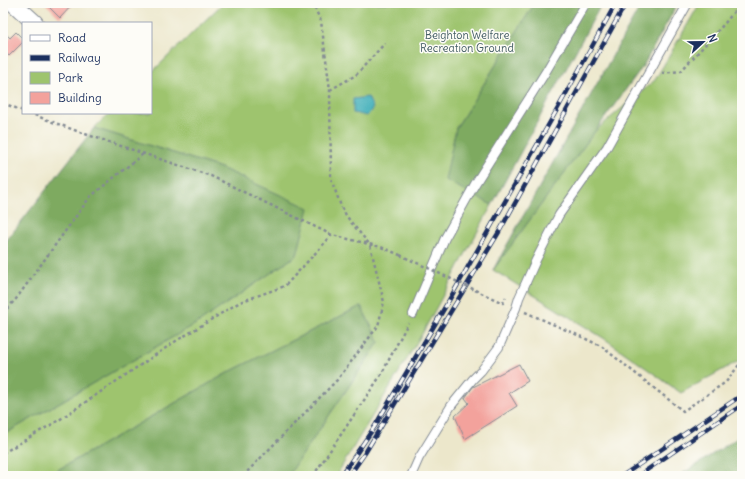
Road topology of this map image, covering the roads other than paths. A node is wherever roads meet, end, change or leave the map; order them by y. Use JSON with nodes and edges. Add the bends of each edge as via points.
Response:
{"nodes":[{"id":1,"x":13,"y":3,"type":"edge"},
{"id":2,"x":586,"y":3,"type":"edge"},
{"id":3,"x":688,"y":3,"type":"edge"},
{"id":4,"x":34,"y":22,"type":"edge"},
{"id":5,"x":413,"y":314,"type":"road end"},
{"id":6,"x":411,"y":476,"type":"edge"}],
"edges":[{"from":1,"to":4,"type":"street"},
{"from":2,"to":5,"type":"lane","via":[[475,184],[445,238]]},
{"from":3,"to":6,"type":"lane","via":[[607,147],[559,215],[536,260],[499,347],[451,406]]}]}
